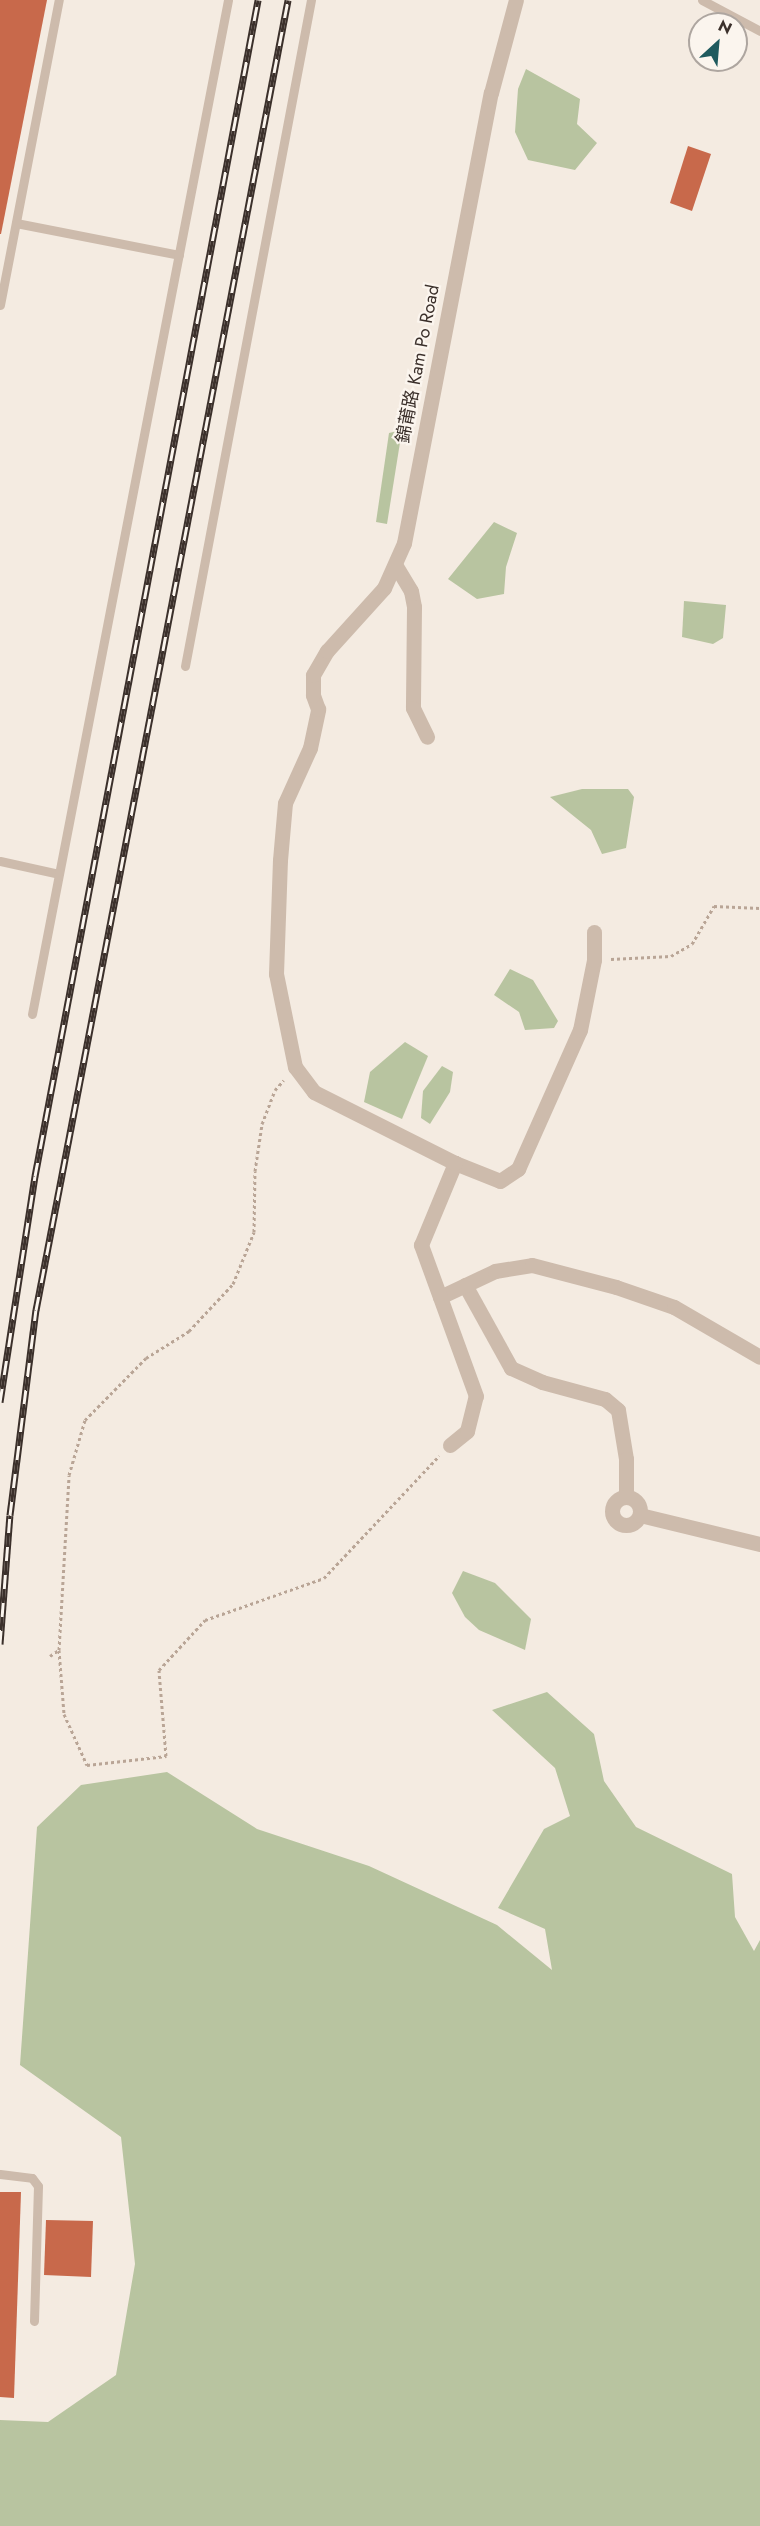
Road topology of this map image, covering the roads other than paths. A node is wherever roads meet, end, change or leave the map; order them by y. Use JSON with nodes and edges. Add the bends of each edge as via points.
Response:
{"nodes":[{"id":1,"x":59,"y":0,"type":"edge"},
{"id":2,"x":228,"y":0,"type":"edge"},
{"id":3,"x":311,"y":0,"type":"edge"},
{"id":4,"x":516,"y":0,"type":"edge"},
{"id":5,"x":702,"y":0,"type":"edge"},
{"id":6,"x":760,"y":31,"type":"edge"},
{"id":7,"x":16,"y":223,"type":"junction"},
{"id":8,"x":179,"y":255,"type":"junction"},
{"id":9,"x":0,"y":305,"type":"edge"},
{"id":10,"x":396,"y":566,"type":"junction"},
{"id":11,"x":185,"y":666,"type":"dead end"},
{"id":12,"x":427,"y":737,"type":"dead end"},
{"id":13,"x":0,"y":861,"type":"edge"},
{"id":14,"x":59,"y":874,"type":"junction"},
{"id":15,"x":594,"y":932,"type":"dead end"},
{"id":16,"x":32,"y":1014,"type":"dead end"},
{"id":17,"x":455,"y":1163,"type":"junction"},
{"id":18,"x":465,"y":1286,"type":"junction"},
{"id":19,"x":440,"y":1297,"type":"junction"},
{"id":20,"x":760,"y":1357,"type":"edge"},
{"id":21,"x":450,"y":1444,"type":"road end"},
{"id":22,"x":626,"y":1497,"type":"junction"},
{"id":23,"x":640,"y":1515,"type":"junction"},
{"id":24,"x":760,"y":1544,"type":"edge"},
{"id":25,"x":0,"y":2174,"type":"edge"},
{"id":26,"x":34,"y":2321,"type":"dead end"}],
"edges":[{"from":1,"to":7,"type":"lane"},
{"from":2,"to":8,"type":"lane"},
{"from":3,"to":11,"type":"lane"},
{"from":4,"to":10,"type":"street","name":"錦莆路 Kam Po Road","via":[[491,93]]},
{"from":5,"to":6,"type":"lane"},
{"from":7,"to":8,"type":"lane"},
{"from":7,"to":9,"type":"lane"},
{"from":8,"to":14,"type":"lane"},
{"from":10,"to":12,"type":"street","via":[[411,591],[414,607],[413,708]]},
{"from":10,"to":17,"type":"street","name":"錦莆路 Kam Po Road","via":[[384,588],[327,651],[313,675],[318,710],[310,748],[285,803],[276,974],[295,1067],[314,1092]]},
{"from":13,"to":14,"type":"lane"},
{"from":14,"to":16,"type":"lane"},
{"from":15,"to":17,"type":"street","via":[[594,960],[580,1030],[518,1169],[500,1181]]},
{"from":17,"to":19,"type":"street","via":[[421,1245]]},
{"from":18,"to":19,"type":"street"},
{"from":18,"to":20,"type":"street","via":[[495,1271],[532,1265],[675,1307]]},
{"from":18,"to":22,"type":"street","via":[[511,1368],[542,1382],[605,1399],[618,1410],[626,1459]]},
{"from":19,"to":21,"type":"street","via":[[476,1396],[467,1431]]},
{"from":22,"to":23,"type":"street","via":[[635,1499]]},
{"from":22,"to":23,"type":"street","via":[[612,1507],[618,1524],[635,1523]]},
{"from":23,"to":24,"type":"street"},
{"from":25,"to":26,"type":"lane","via":[[32,2178],[38,2186]]}]}
